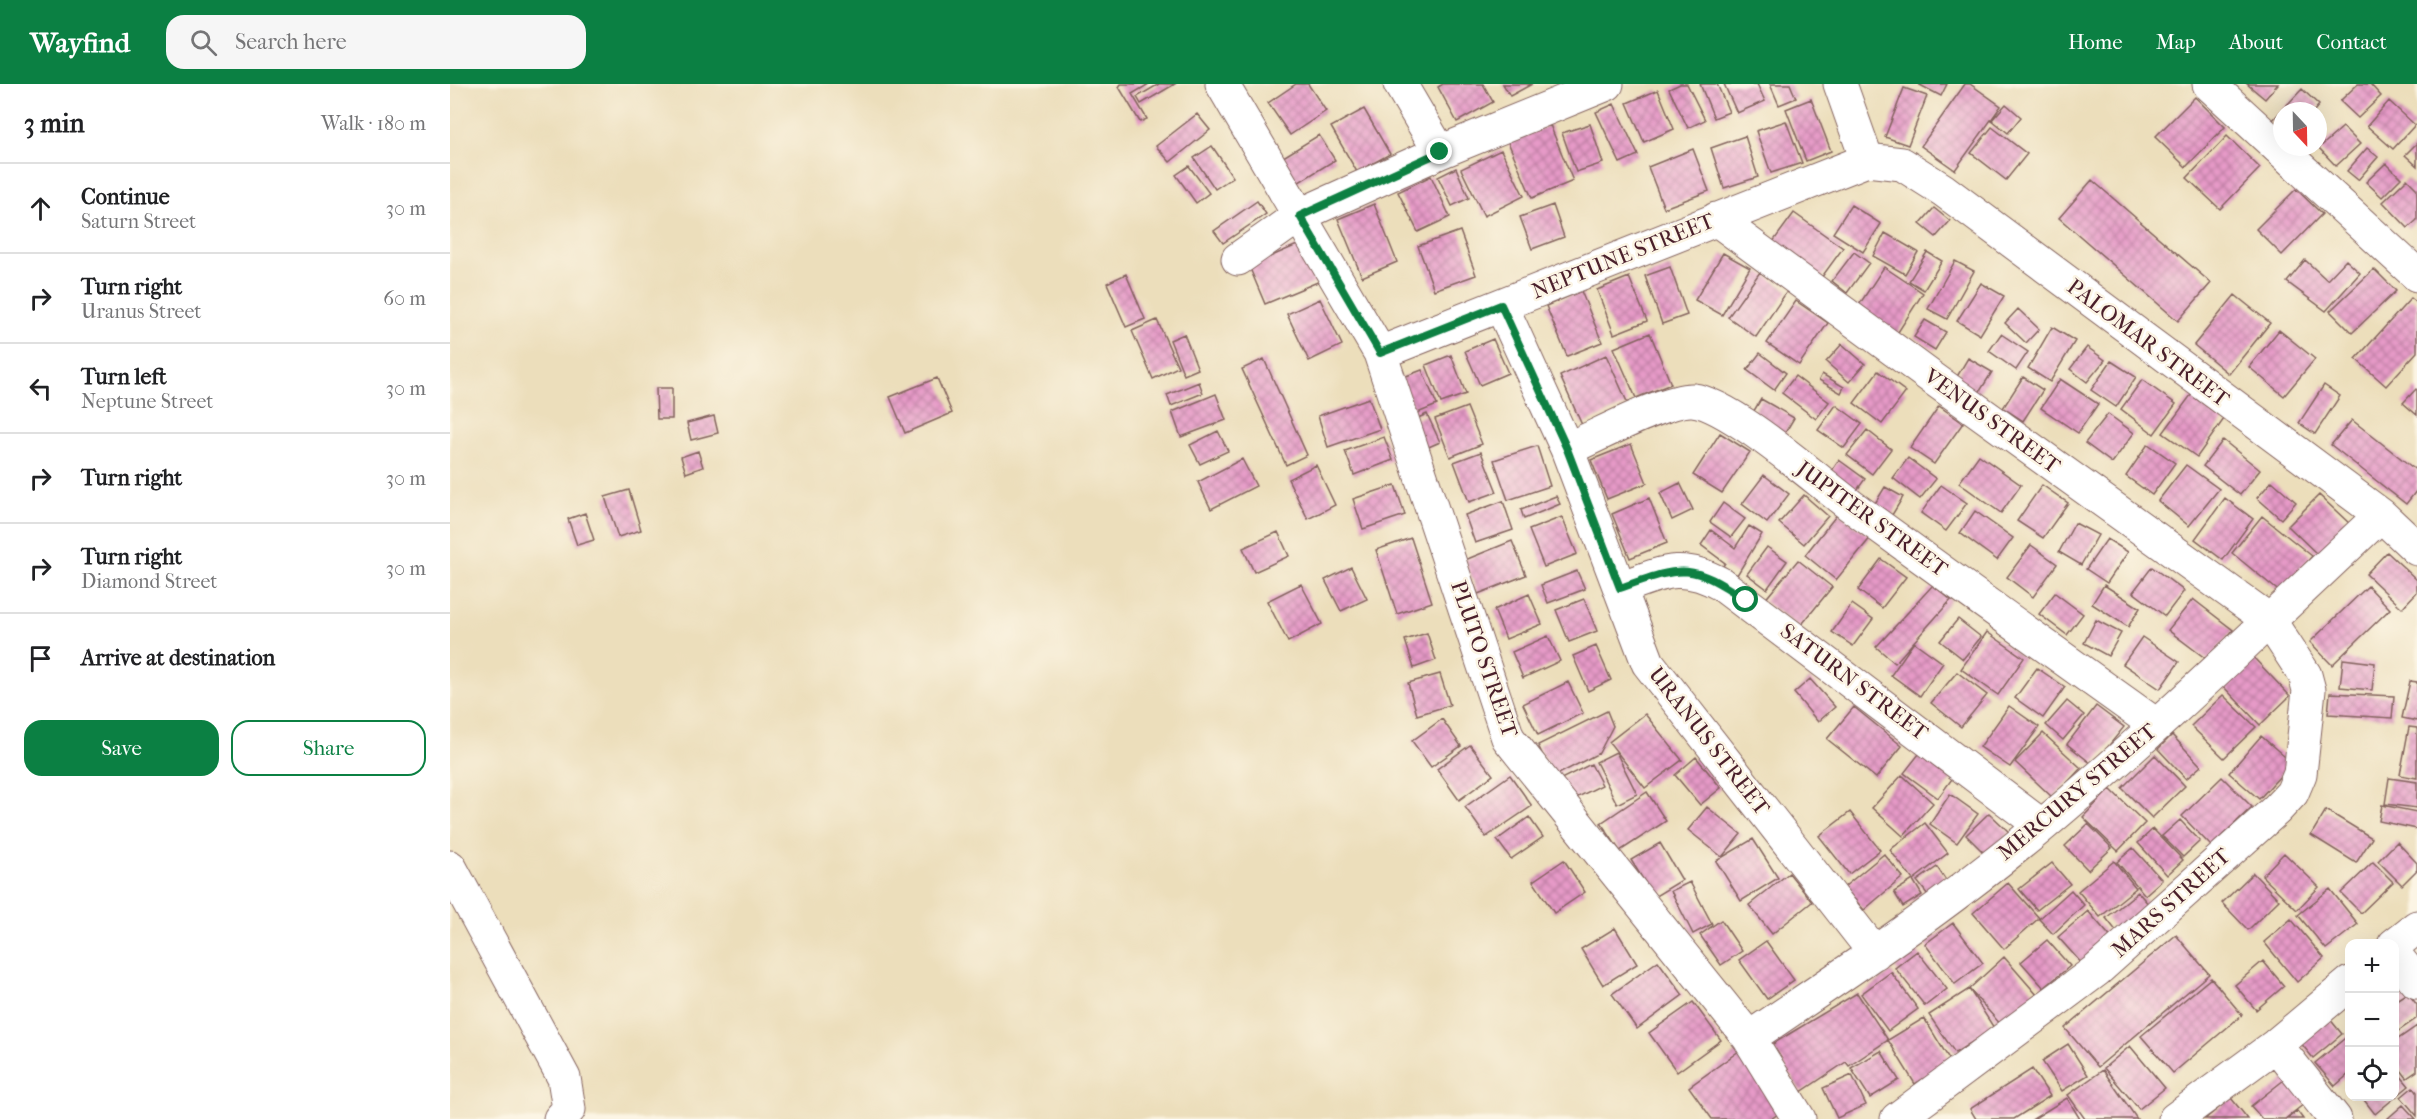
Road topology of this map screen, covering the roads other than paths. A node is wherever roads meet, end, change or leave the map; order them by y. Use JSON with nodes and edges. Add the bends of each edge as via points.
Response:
{"nodes":[{"id":1,"x":1222,"y":84,"type":"edge"},
{"id":2,"x":1400,"y":84,"type":"edge"},
{"id":3,"x":1840,"y":84,"type":"edge"},
{"id":4,"x":2209,"y":84,"type":"edge"},
{"id":5,"x":1585,"y":88,"type":"edge"},
{"id":6,"x":1440,"y":152,"type":"junction"},
{"id":7,"x":1867,"y":160,"type":"junction"},
{"id":8,"x":1300,"y":216,"type":"junction"},
{"id":9,"x":1716,"y":219,"type":"junction"},
{"id":10,"x":1238,"y":259,"type":"dead end"},
{"id":11,"x":2417,"y":275,"type":"edge"},
{"id":12,"x":1501,"y":305,"type":"junction"},
{"id":13,"x":1380,"y":353,"type":"junction"},
{"id":14,"x":1567,"y":449,"type":"junction"},
{"id":15,"x":2381,"y":515,"type":"junction"},
{"id":16,"x":2417,"y":549,"type":"edge"},
{"id":17,"x":1620,"y":588,"type":"junction"},
{"id":18,"x":2269,"y":620,"type":"junction"},
{"id":19,"x":2156,"y":725,"type":"junction"},
{"id":20,"x":2042,"y":826,"type":"junction"},
{"id":21,"x":450,"y":867,"type":"edge"},
{"id":22,"x":2417,"y":927,"type":"edge"},
{"id":23,"x":2399,"y":941,"type":"edge"},
{"id":24,"x":1875,"y":953,"type":"junction"},
{"id":25,"x":2399,"y":960,"type":"edge"},
{"id":26,"x":2417,"y":982,"type":"edge"},
{"id":27,"x":2345,"y":986,"type":"edge"},
{"id":28,"x":1749,"y":1038,"type":"junction"},
{"id":29,"x":2276,"y":1045,"type":"junction"},
{"id":30,"x":560,"y":1119,"type":"edge"},
{"id":31,"x":1799,"y":1119,"type":"edge"},
{"id":32,"x":1897,"y":1119,"type":"edge"},
{"id":33,"x":2175,"y":1119,"type":"edge"},
{"id":34,"x":2335,"y":1119,"type":"edge"}],
"edges":[{"from":1,"to":8,"type":"street","name":"PLUTO STREET"},
{"from":2,"to":6,"type":"street"},
{"from":3,"to":7,"type":"street"},
{"from":4,"to":11,"type":"street"},
{"from":5,"to":6,"type":"street"},
{"from":6,"to":8,"type":"street"},
{"from":7,"to":9,"type":"street","name":"NEPTUNE STREET"},
{"from":7,"to":15,"type":"street","name":"PALOMAR STREET","via":[[1902,164],[1943,190]]},
{"from":8,"to":10,"type":"street"},
{"from":8,"to":13,"type":"street","name":"PLUTO STREET"},
{"from":9,"to":12,"type":"street","name":"NEPTUNE STREET"},
{"from":9,"to":18,"type":"street","name":"VENUS STREET"},
{"from":12,"to":13,"type":"street","name":"NEPTUNE STREET"},
{"from":12,"to":14,"type":"street","name":"URANUS STREET"},
{"from":13,"to":28,"type":"street","name":"PLUTO STREET","via":[[1508,738]]},
{"from":14,"to":17,"type":"street","name":"URANUS STREET"},
{"from":14,"to":19,"type":"street","name":"JUPITER STREET","via":[[1671,404],[1693,400],[1715,408],[1740,421]]},
{"from":15,"to":16,"type":"street","name":"PALOMAR STREET"},
{"from":15,"to":18,"type":"street","name":"MERCURY STREET"},
{"from":17,"to":20,"type":"street","name":"SATURN STREET","via":[[1682,570],[1701,573],[1721,584]]},
{"from":17,"to":24,"type":"street","name":"URANUS STREET","via":[[1648,663]]},
{"from":18,"to":19,"type":"street","name":"MERCURY STREET"},
{"from":18,"to":32,"type":"street","name":"MARS STREET","via":[[2305,675],[2309,690],[2300,774],[2292,793],[2097,970]]},
{"from":19,"to":20,"type":"street","name":"MERCURY STREET"},
{"from":20,"to":24,"type":"street","name":"MERCURY STREET"},
{"from":21,"to":30,"type":"street","via":[[564,1078],[569,1108]]},
{"from":22,"to":23,"type":"street"},
{"from":24,"to":28,"type":"street","name":"MERCURY STREET"},
{"from":25,"to":26,"type":"street"},
{"from":27,"to":29,"type":"street"},
{"from":28,"to":31,"type":"street"},
{"from":29,"to":33,"type":"street"},
{"from":29,"to":34,"type":"street"}]}
